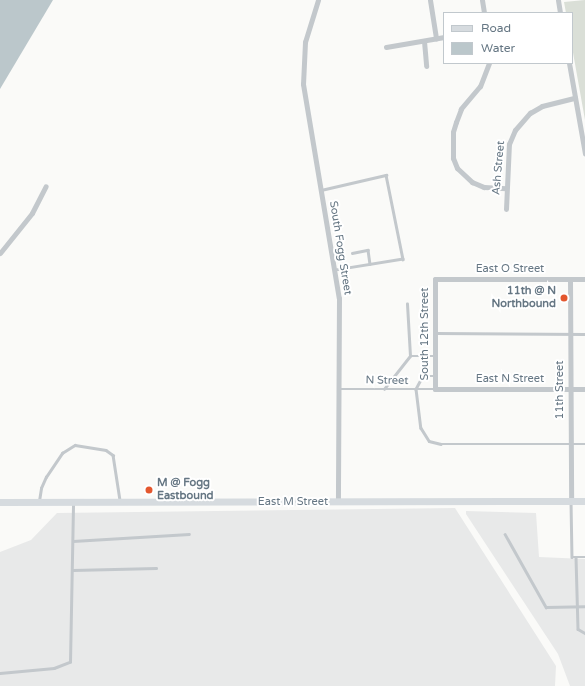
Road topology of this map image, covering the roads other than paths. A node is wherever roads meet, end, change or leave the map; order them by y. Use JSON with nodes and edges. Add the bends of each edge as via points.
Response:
{"nodes":[{"id":1,"x":318,"y":0,"type":"edge"},
{"id":2,"x":430,"y":0,"type":"edge"},
{"id":3,"x":482,"y":0,"type":"edge"},
{"id":4,"x":558,"y":0,"type":"edge"},
{"id":5,"x":484,"y":12,"type":"edge"},
{"id":6,"x":560,"y":12,"type":"edge"},
{"id":7,"x":443,"y":37,"type":"edge"},
{"id":8,"x":436,"y":38,"type":"junction"},
{"id":9,"x":424,"y":41,"type":"junction"},
{"id":10,"x":386,"y":47,"type":"dead end"},
{"id":11,"x":489,"y":64,"type":"edge"},
{"id":12,"x":569,"y":64,"type":"edge"},
{"id":13,"x":426,"y":66,"type":"dead end"},
{"id":14,"x":575,"y":98,"type":"junction"},
{"id":15,"x":585,"y":154,"type":"edge"},
{"id":16,"x":46,"y":186,"type":"dead end"},
{"id":17,"x":506,"y":188,"type":"junction"},
{"id":18,"x":321,"y":190,"type":"junction"},
{"id":19,"x":506,"y":209,"type":"dead end"},
{"id":20,"x":0,"y":253,"type":"edge"},
{"id":21,"x":352,"y":253,"type":"dead end"},
{"id":22,"x":370,"y":264,"type":"junction"},
{"id":23,"x":334,"y":270,"type":"junction"},
{"id":24,"x":435,"y":279,"type":"joint"},
{"id":25,"x":570,"y":279,"type":"junction"},
{"id":26,"x":585,"y":279,"type":"edge"},
{"id":27,"x":407,"y":304,"type":"dead end"},
{"id":28,"x":435,"y":332,"type":"junction"},
{"id":29,"x":570,"y":334,"type":"junction"},
{"id":30,"x":585,"y":334,"type":"edge"},
{"id":31,"x":410,"y":356,"type":"junction"},
{"id":32,"x":424,"y":356,"type":"junction"},
{"id":33,"x":435,"y":356,"type":"junction"},
{"id":34,"x":423,"y":376,"type":"junction"},
{"id":35,"x":435,"y":376,"type":"junction"},
{"id":36,"x":570,"y":388,"type":"junction"},
{"id":37,"x":585,"y":388,"type":"edge"},
{"id":38,"x":339,"y":389,"type":"junction"},
{"id":39,"x":384,"y":389,"type":"junction"},
{"id":40,"x":416,"y":389,"type":"junction"},
{"id":41,"x":435,"y":389,"type":"junction"},
{"id":42,"x":570,"y":444,"type":"junction"},
{"id":43,"x":585,"y":444,"type":"edge"},
{"id":44,"x":571,"y":501,"type":"junction"},
{"id":45,"x":585,"y":501,"type":"edge"},
{"id":46,"x":0,"y":502,"type":"edge"},
{"id":47,"x":39,"y":502,"type":"junction"},
{"id":48,"x":73,"y":502,"type":"junction"},
{"id":49,"x":120,"y":502,"type":"junction"},
{"id":50,"x":338,"y":502,"type":"junction"},
{"id":51,"x":189,"y":534,"type":"dead end"},
{"id":52,"x":504,"y":534,"type":"dead end"},
{"id":53,"x":73,"y":541,"type":"junction"},
{"id":54,"x":576,"y":557,"type":"junction"},
{"id":55,"x":585,"y":557,"type":"edge"},
{"id":56,"x":156,"y":568,"type":"dead end"},
{"id":57,"x":73,"y":570,"type":"junction"},
{"id":58,"x":585,"y":606,"type":"edge"},
{"id":59,"x":578,"y":607,"type":"junction"},
{"id":60,"x":585,"y":633,"type":"edge"},
{"id":61,"x":0,"y":673,"type":"edge"}],
"edges":[{"from":1,"to":18,"type":"street","name":"South Fogg Street","via":[[311,17],[303,61],[303,84]]},
{"from":2,"to":8,"type":"street"},
{"from":3,"to":5,"type":"street"},
{"from":4,"to":6,"type":"street"},
{"from":7,"to":8,"type":"street"},
{"from":8,"to":9,"type":"street"},
{"from":9,"to":10,"type":"street"},
{"from":9,"to":13,"type":"street"},
{"from":11,"to":17,"type":"street","via":[[480,86],[461,109],[453,132],[452,152],[457,168],[472,182],[484,187]]},
{"from":12,"to":14,"type":"street"},
{"from":14,"to":15,"type":"street"},
{"from":14,"to":17,"type":"street","name":"Ash Street","via":[[542,106],[521,121],[509,144]]},
{"from":16,"to":20,"type":"street","via":[[32,213]]},
{"from":17,"to":19,"type":"street","name":"Ash Street"},
{"from":18,"to":22,"type":"lane","via":[[386,175],[403,259]]},
{"from":18,"to":23,"type":"street","name":"South Fogg Street"},
{"from":21,"to":22,"type":"lane","via":[[368,250]]},
{"from":22,"to":23,"type":"lane"},
{"from":23,"to":38,"type":"street","name":"South Fogg Street","via":[[339,298]]},
{"from":24,"to":25,"type":"street","name":"East O Street"},
{"from":24,"to":28,"type":"street","name":"South 12th Street"},
{"from":25,"to":26,"type":"street","name":"East O Street"},
{"from":25,"to":29,"type":"street","name":"11th Street"},
{"from":27,"to":31,"type":"lane"},
{"from":28,"to":29,"type":"lane"},
{"from":28,"to":33,"type":"street","name":"South 12th Street"},
{"from":29,"to":30,"type":"lane"},
{"from":29,"to":36,"type":"street","name":"11th Street"},
{"from":31,"to":32,"type":"lane"},
{"from":31,"to":39,"type":"lane"},
{"from":32,"to":33,"type":"lane"},
{"from":32,"to":34,"type":"lane"},
{"from":33,"to":35,"type":"street","name":"South 12th Street"},
{"from":34,"to":35,"type":"lane"},
{"from":34,"to":40,"type":"lane"},
{"from":35,"to":41,"type":"street","name":"South 12th Street"},
{"from":36,"to":37,"type":"street","name":"East N Street"},
{"from":36,"to":41,"type":"street","name":"East N Street"},
{"from":36,"to":42,"type":"street","name":"11th Street"},
{"from":38,"to":39,"type":"lane","name":"N Street"},
{"from":38,"to":50,"type":"street","name":"South Fogg Street"},
{"from":39,"to":40,"type":"lane","name":"N Street"},
{"from":40,"to":41,"type":"lane","name":"N Street"},
{"from":40,"to":42,"type":"lane","via":[[421,428],[426,439],[434,443]]},
{"from":42,"to":43,"type":"lane"},
{"from":42,"to":44,"type":"street","name":"11th Street"},
{"from":44,"to":45,"type":"street","name":"East M Street"},
{"from":44,"to":50,"type":"street","name":"East M Street"},
{"from":44,"to":54,"type":"lane","via":[[572,557]]},
{"from":46,"to":47,"type":"street","name":"East M Street"},
{"from":47,"to":48,"type":"street","name":"East M Street"},
{"from":47,"to":49,"type":"lane","via":[[46,477],[62,453],[75,445],[106,450],[113,455]]},
{"from":48,"to":49,"type":"street","name":"East M Street"},
{"from":48,"to":53,"type":"lane"},
{"from":49,"to":50,"type":"street","name":"East M Street"},
{"from":51,"to":53,"type":"lane"},
{"from":52,"to":59,"type":"lane","via":[[546,607]]},
{"from":53,"to":57,"type":"lane"},
{"from":54,"to":55,"type":"lane"},
{"from":54,"to":59,"type":"lane"},
{"from":56,"to":57,"type":"lane"},
{"from":57,"to":61,"type":"lane","via":[[70,662],[54,668]]},
{"from":58,"to":59,"type":"lane"},
{"from":59,"to":60,"type":"lane","via":[[578,629]]}]}
